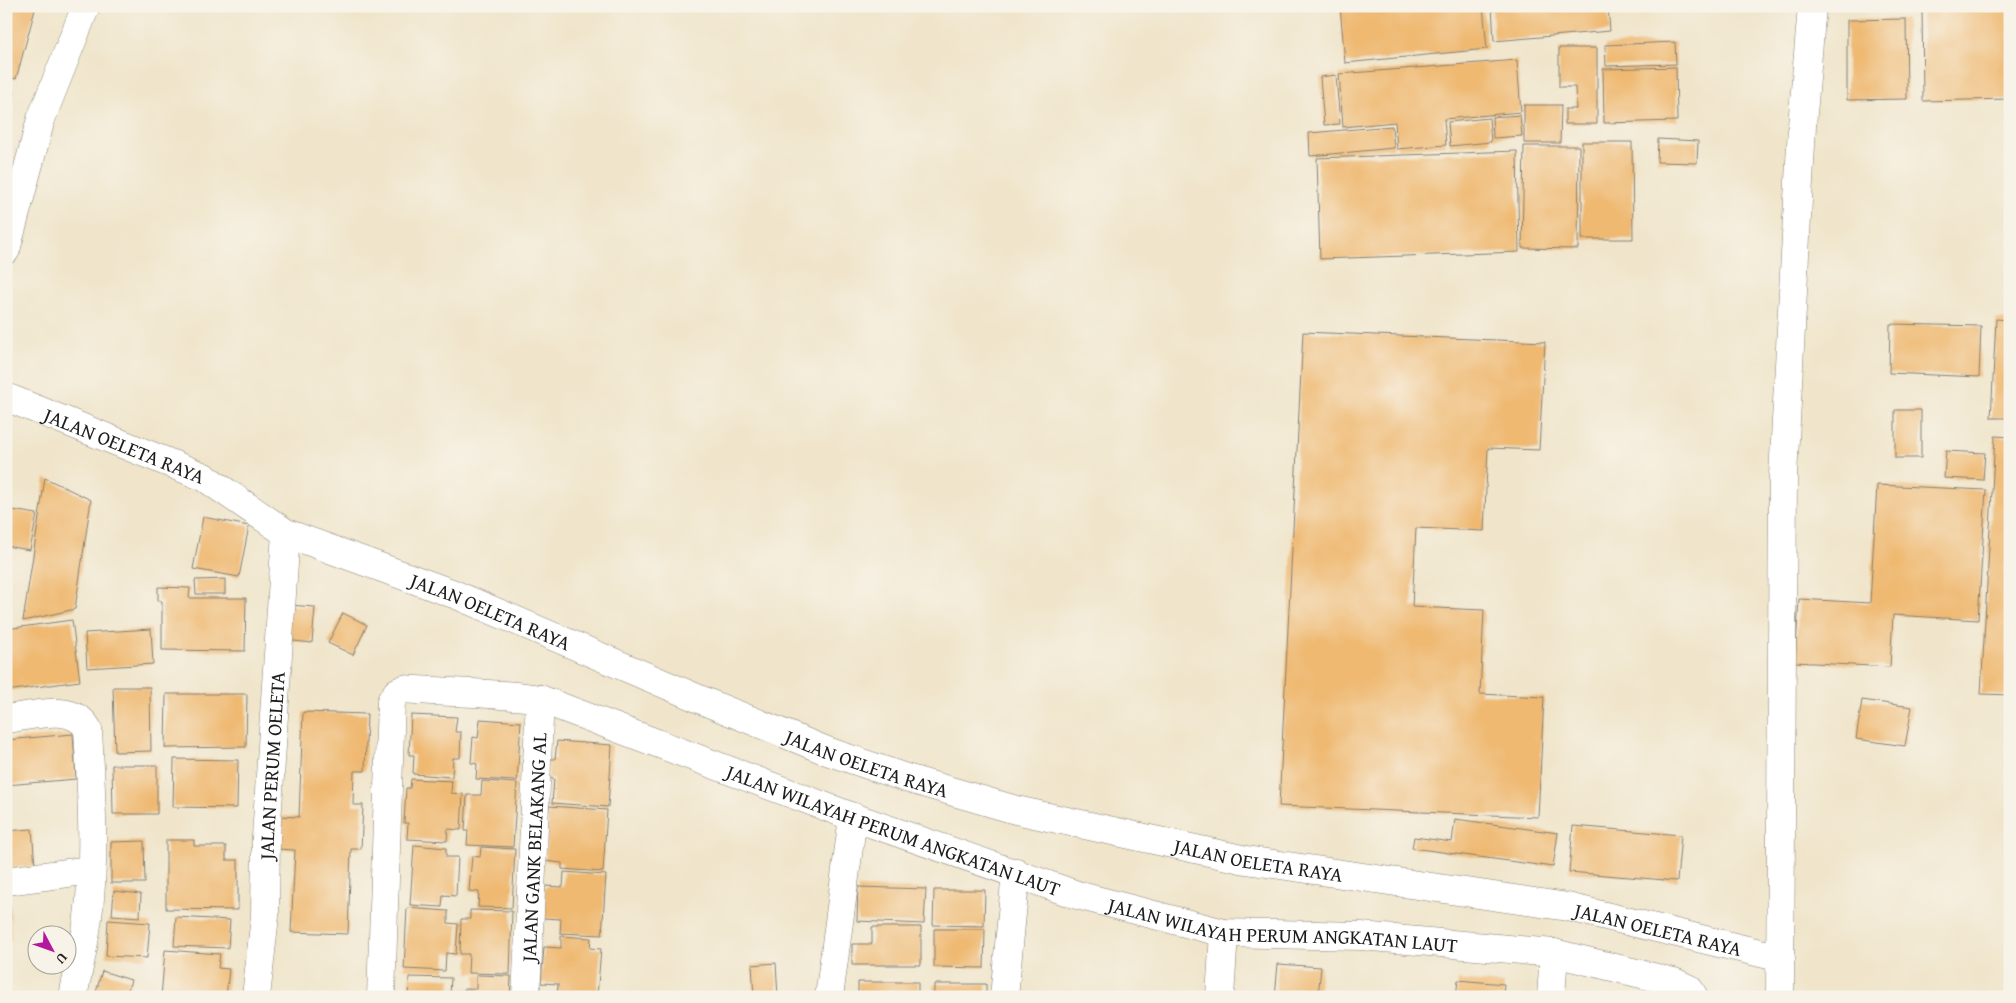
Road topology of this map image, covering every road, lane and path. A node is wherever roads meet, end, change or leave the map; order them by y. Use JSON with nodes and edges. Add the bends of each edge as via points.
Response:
{"nodes":[{"id":1,"x":86,"y":6,"type":"edge"},
{"id":2,"x":1812,"y":6,"type":"edge"},
{"id":3,"x":6,"y":250,"type":"edge"},
{"id":4,"x":6,"y":397,"type":"edge"},
{"id":5,"x":286,"y":533,"type":"junction"},
{"id":6,"x":540,"y":699,"type":"junction"},
{"id":7,"x":6,"y":719,"type":"edge"},
{"id":8,"x":853,"y":817,"type":"junction"},
{"id":9,"x":91,"y":870,"type":"junction"},
{"id":10,"x":1016,"y":872,"type":"junction"},
{"id":11,"x":6,"y":881,"type":"edge"},
{"id":12,"x":1224,"y":933,"type":"junction"},
{"id":13,"x":1554,"y":953,"type":"junction"},
{"id":14,"x":1781,"y":958,"type":"junction"},
{"id":15,"x":73,"y":997,"type":"edge"},
{"id":16,"x":256,"y":997,"type":"edge"},
{"id":17,"x":381,"y":997,"type":"edge"},
{"id":18,"x":526,"y":997,"type":"edge"},
{"id":19,"x":829,"y":997,"type":"edge"},
{"id":20,"x":1004,"y":997,"type":"edge"},
{"id":21,"x":1220,"y":997,"type":"edge"},
{"id":22,"x":1550,"y":997,"type":"edge"},
{"id":23,"x":1694,"y":997,"type":"edge"},
{"id":24,"x":1780,"y":997,"type":"edge"}],
"edges":[{"from":1,"to":3,"type":"street","via":[[41,119]]},
{"from":2,"to":14,"type":"street","via":[[1783,476]]},
{"from":4,"to":5,"type":"street","name":"JALAN OELETA RAYA","via":[[204,477]]},
{"from":5,"to":14,"type":"street","name":"JALAN OELETA RAYA","via":[[454,594],[828,751],[1007,807],[1246,860],[1568,907]]},
{"from":5,"to":16,"type":"street","name":"JALAN PERUM OELETA","via":[[266,837],[265,916]]},
{"from":6,"to":8,"type":"street","name":"JALAN WILAYAH PERUM ANGKATAN LAUT"},
{"from":6,"to":17,"type":"street","name":"JALAN WILAYAH PERUM ANGKATAN LAUT","via":[[500,693],[404,689],[397,692],[391,701]]},
{"from":6,"to":18,"type":"street","name":"JALAN GANK BELAKANG AL"},
{"from":7,"to":9,"type":"street","via":[[65,712],[82,720],[88,729],[93,820]]},
{"from":8,"to":10,"type":"street","name":"JALAN WILAYAH PERUM ANGKATAN LAUT"},
{"from":8,"to":19,"type":"street"},
{"from":9,"to":11,"type":"street"},
{"from":9,"to":15,"type":"street","via":[[88,917]]},
{"from":10,"to":12,"type":"street","name":"JALAN WILAYAH PERUM ANGKATAN LAUT","via":[[1077,895]]},
{"from":10,"to":20,"type":"street"},
{"from":12,"to":13,"type":"street","name":"JALAN WILAYAH PERUM ANGKATAN LAUT","via":[[1361,936]]},
{"from":12,"to":21,"type":"street"},
{"from":13,"to":22,"type":"street"},
{"from":13,"to":23,"type":"street","name":"JALAN WILAYAH PERUM ANGKATAN LAUT","via":[[1674,982],[1689,989]]},
{"from":14,"to":24,"type":"street"}]}
